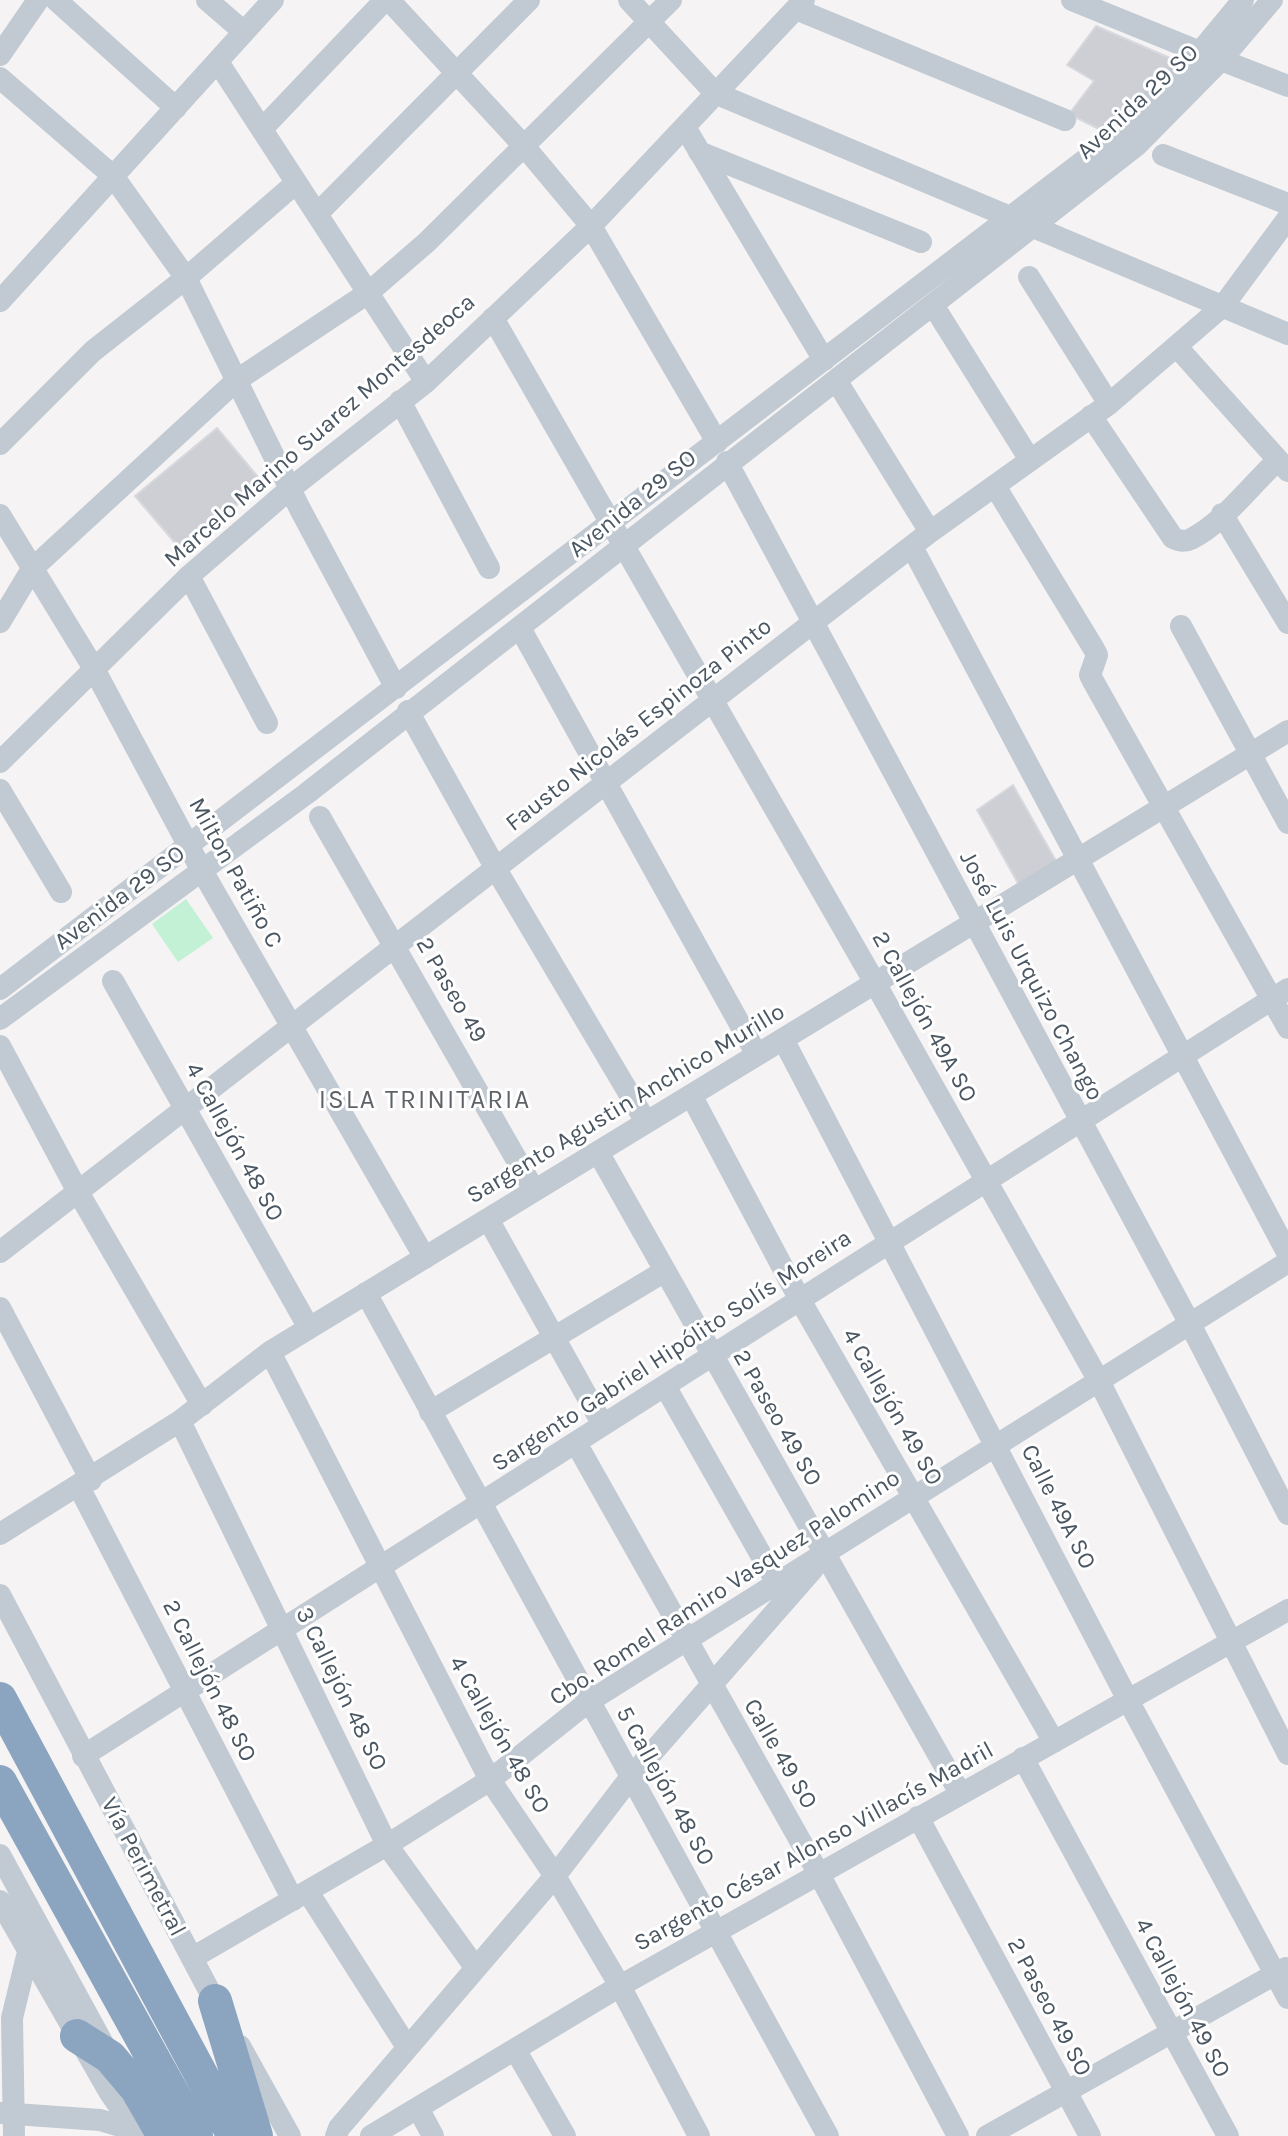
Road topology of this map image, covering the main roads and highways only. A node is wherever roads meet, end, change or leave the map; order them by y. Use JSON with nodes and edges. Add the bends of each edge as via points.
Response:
{"nodes":[{"id":1,"x":0,"y":1699,"type":"edge"},
{"id":2,"x":0,"y":1782,"type":"edge"},
{"id":3,"x":215,"y":2001,"type":"road end"},
{"id":4,"x":77,"y":2036,"type":"road end"},
{"id":5,"x":145,"y":2135,"type":"edge"},
{"id":6,"x":196,"y":2136,"type":"edge"},
{"id":7,"x":234,"y":2136,"type":"edge"},
{"id":8,"x":256,"y":2136,"type":"edge"}],
"edges":[{"from":1,"to":7,"type":"highway","name":"Vía Perimetral"},
{"from":2,"to":6,"type":"highway"},
{"from":3,"to":8,"type":"highway"},
{"from":4,"to":5,"type":"highway","via":[[110,2057],[137,2089]]}]}
